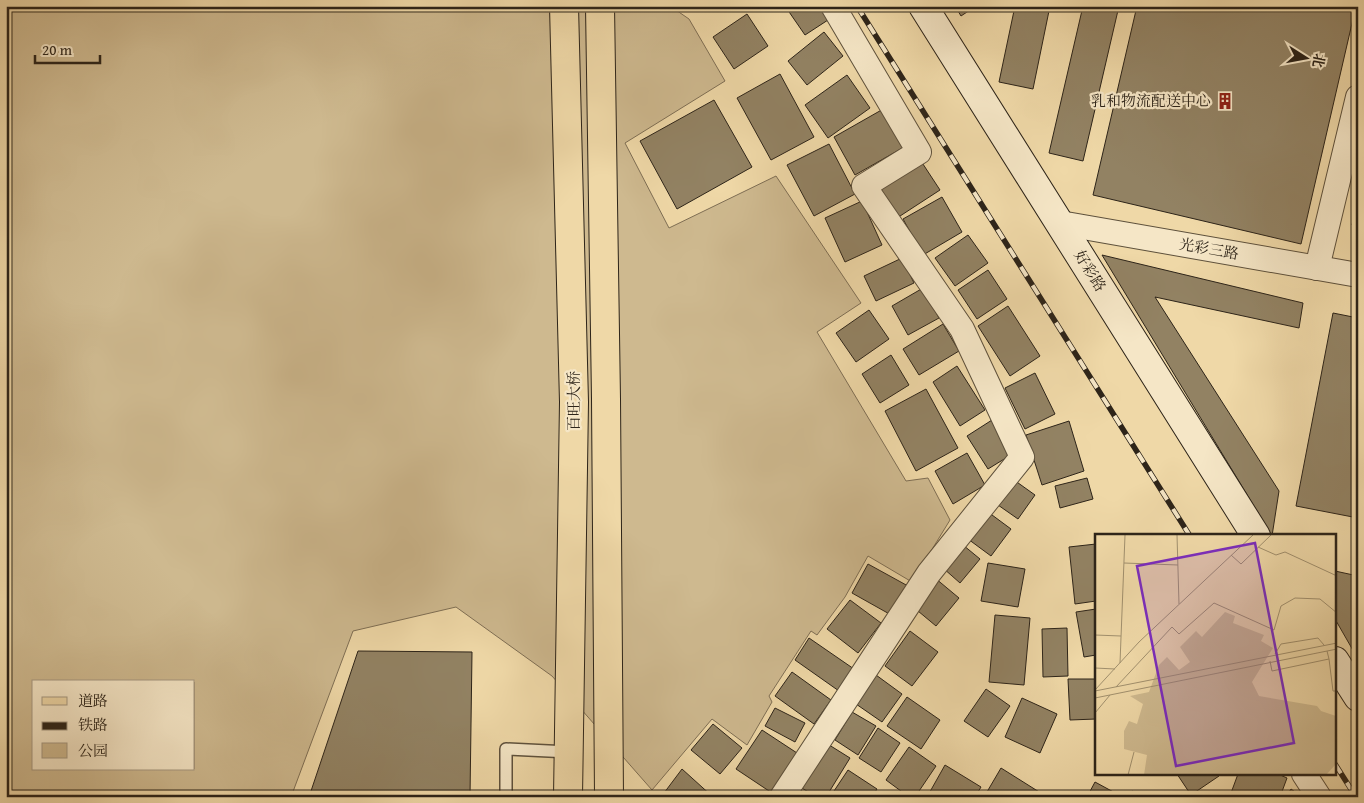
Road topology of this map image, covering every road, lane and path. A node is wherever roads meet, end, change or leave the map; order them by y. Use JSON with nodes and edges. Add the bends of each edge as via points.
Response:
{"nodes":[{"id":1,"x":564,"y":6,"type":"edge"},
{"id":2,"x":600,"y":6,"type":"edge"},
{"id":3,"x":833,"y":6,"type":"edge"},
{"id":4,"x":924,"y":6,"type":"edge"},
{"id":5,"x":1358,"y":97,"type":"edge"},
{"id":6,"x":1060,"y":223,"type":"junction"},
{"id":7,"x":1317,"y":268,"type":"junction"},
{"id":8,"x":1358,"y":275,"type":"edge"},
{"id":9,"x":1255,"y":534,"type":"edge"},
{"id":10,"x":1336,"y":663,"type":"edge"},
{"id":11,"x":1358,"y":697,"type":"edge"},
{"id":12,"x":569,"y":752,"type":"junction"},
{"id":13,"x":1305,"y":776,"type":"edge"},
{"id":14,"x":611,"y":794,"type":"edge"},
{"id":15,"x":506,"y":797,"type":"edge"},
{"id":16,"x":568,"y":797,"type":"edge"},
{"id":17,"x":782,"y":797,"type":"edge"},
{"id":18,"x":1319,"y":797,"type":"edge"}],
"edges":[{"from":1,"to":12,"type":"main road","name":"百旺大桥","via":[[574,402]]},
{"from":2,"to":14,"type":"main road","name":"百旺大桥"},
{"from":3,"to":17,"type":"street","via":[[919,152],[864,186],[962,328],[1022,457],[929,573]]},
{"from":4,"to":6,"type":"street","name":"好彩路"},
{"from":5,"to":7,"type":"street"},
{"from":6,"to":7,"type":"street","name":"光彩三路"},
{"from":6,"to":9,"type":"street","name":"好彩路"},
{"from":7,"to":8,"type":"street","name":"光彩三路"},
{"from":10,"to":11,"type":"street"},
{"from":12,"to":15,"type":"lane","via":[[506,749]]},
{"from":12,"to":16,"type":"main road","name":"百旺大桥"},
{"from":13,"to":18,"type":"street"}]}
